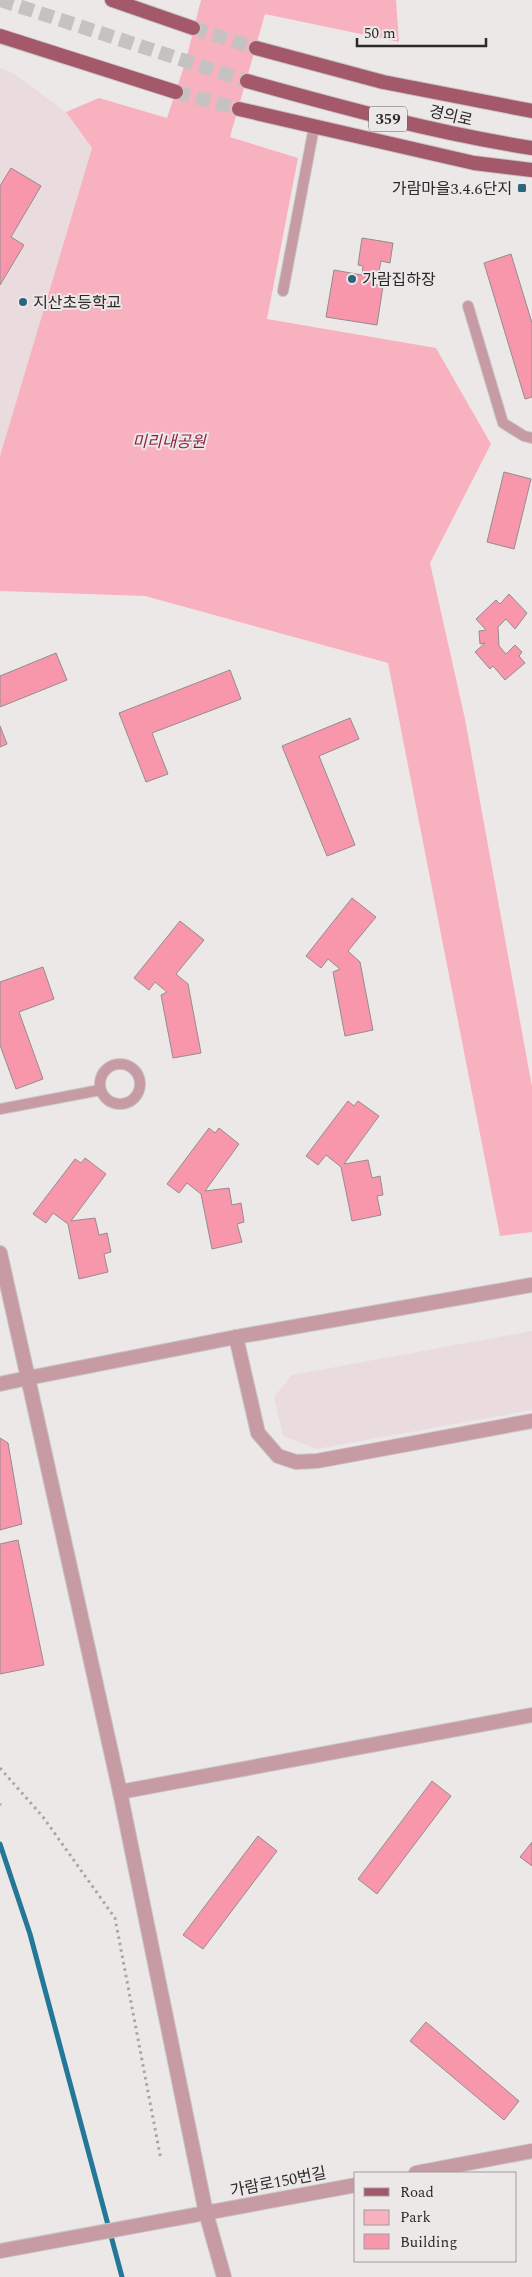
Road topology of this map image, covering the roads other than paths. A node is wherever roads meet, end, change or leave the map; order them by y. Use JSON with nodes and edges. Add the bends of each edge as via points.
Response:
{"nodes":[{"id":1,"x":112,"y":0,"type":"edge"},
{"id":2,"x":193,"y":28,"type":"tunnel mouth"},
{"id":3,"x":0,"y":36,"type":"edge"},
{"id":4,"x":256,"y":48,"type":"tunnel mouth"},
{"id":5,"x":247,"y":81,"type":"tunnel mouth"},
{"id":6,"x":176,"y":92,"type":"tunnel mouth"},
{"id":7,"x":238,"y":109,"type":"tunnel mouth"},
{"id":8,"x":532,"y":111,"type":"edge"},
{"id":9,"x":314,"y":126,"type":"junction"},
{"id":10,"x":532,"y":148,"type":"edge"},
{"id":11,"x":532,"y":170,"type":"edge"},
{"id":12,"x":282,"y":291,"type":"dead end"},
{"id":13,"x":468,"y":306,"type":"dead end"},
{"id":14,"x":532,"y":438,"type":"edge"},
{"id":15,"x":100,"y":1090,"type":"junction"},
{"id":16,"x":0,"y":1109,"type":"edge"},
{"id":17,"x":0,"y":1253,"type":"edge"},
{"id":18,"x":532,"y":1285,"type":"edge"},
{"id":19,"x":236,"y":1337,"type":"junction"},
{"id":20,"x":28,"y":1378,"type":"junction"},
{"id":21,"x":0,"y":1384,"type":"edge"},
{"id":22,"x":532,"y":1421,"type":"edge"},
{"id":23,"x":532,"y":1715,"type":"edge"},
{"id":24,"x":120,"y":1792,"type":"junction"},
{"id":25,"x":532,"y":2151,"type":"edge"},
{"id":26,"x":421,"y":2172,"type":"edge"},
{"id":27,"x":354,"y":2184,"type":"edge"},
{"id":28,"x":206,"y":2213,"type":"junction"},
{"id":29,"x":0,"y":2251,"type":"edge"},
{"id":30,"x":224,"y":2277,"type":"edge"}],
"edges":[{"from":1,"to":2,"type":"main road"},
{"from":3,"to":6,"type":"main road"},
{"from":4,"to":8,"type":"main road","via":[[383,82]]},
{"from":5,"to":10,"type":"main road","name":"경의로","number":"359","via":[[350,110],[490,142]]},
{"from":7,"to":9,"type":"main road"},
{"from":9,"to":11,"type":"main road","via":[[474,163]]},
{"from":9,"to":12,"type":"lane"},
{"from":13,"to":14,"type":"lane","via":[[503,423]]},
{"from":15,"to":15,"type":"lane","via":[[113,1103],[126,1104],[139,1090],[139,1076],[130,1066],[110,1066],[101,1076]]},
{"from":15,"to":16,"type":"lane"},
{"from":17,"to":20,"type":"street"},
{"from":18,"to":19,"type":"street"},
{"from":19,"to":20,"type":"street"},
{"from":19,"to":22,"type":"street","via":[[258,1433],[278,1456],[296,1462],[317,1461]]},
{"from":20,"to":21,"type":"street"},
{"from":20,"to":24,"type":"street"},
{"from":23,"to":24,"type":"street"},
{"from":24,"to":28,"type":"street"},
{"from":25,"to":26,"type":"street"},
{"from":27,"to":28,"type":"street","name":"가람로150번길"},
{"from":28,"to":29,"type":"street","name":"가람로150번길"},
{"from":28,"to":30,"type":"street"}]}
